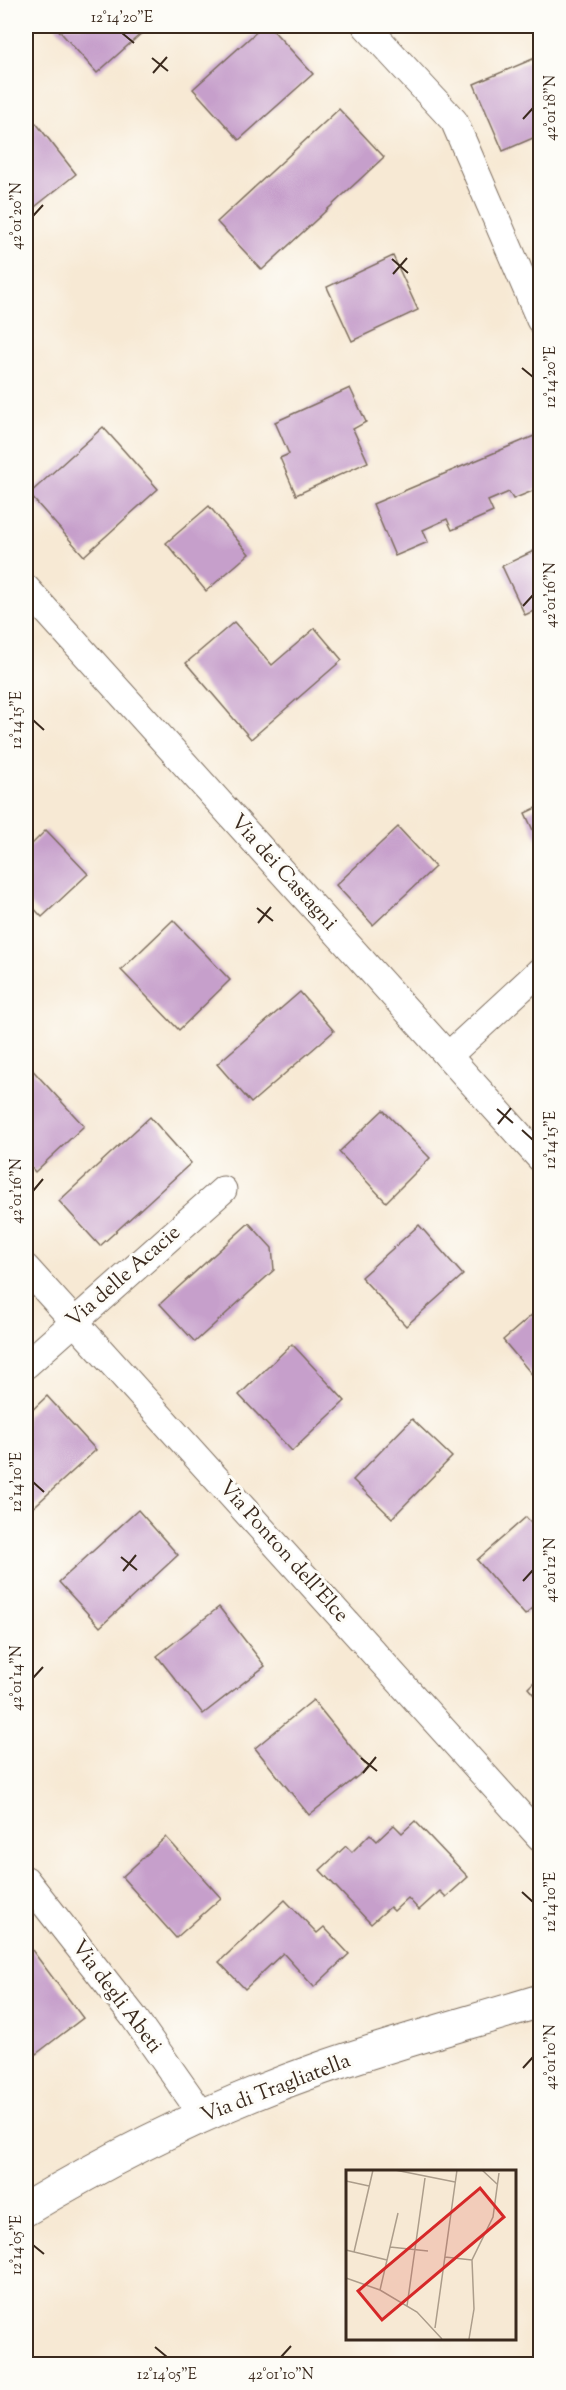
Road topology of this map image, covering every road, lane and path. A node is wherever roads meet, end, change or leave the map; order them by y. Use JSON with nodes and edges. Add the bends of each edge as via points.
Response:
{"nodes":[{"id":1,"x":366,"y":26,"type":"edge"},
{"id":2,"x":540,"y":320,"type":"edge"},
{"id":3,"x":26,"y":588,"type":"edge"},
{"id":4,"x":540,"y":971,"type":"edge"},
{"id":5,"x":448,"y":1056,"type":"junction"},
{"id":6,"x":540,"y":1158,"type":"edge"},
{"id":7,"x":223,"y":1190,"type":"dead end"},
{"id":8,"x":26,"y":1268,"type":"edge"},
{"id":9,"x":73,"y":1321,"type":"junction"},
{"id":10,"x":26,"y":1365,"type":"edge"},
{"id":11,"x":540,"y":1837,"type":"edge"},
{"id":12,"x":26,"y":1880,"type":"edge"},
{"id":13,"x":540,"y":2001,"type":"edge"},
{"id":14,"x":202,"y":2116,"type":"junction"},
{"id":15,"x":26,"y":2209,"type":"edge"}],
"edges":[{"from":1,"to":2,"type":"street","via":[[454,121]]},
{"from":3,"to":5,"type":"street","name":"Via dei Castagni"},
{"from":4,"to":5,"type":"street"},
{"from":5,"to":6,"type":"street","name":"Via dei Castagni"},
{"from":7,"to":9,"type":"street","name":"Via delle Acacie"},
{"from":8,"to":9,"type":"street","name":"Via Ponton dell'Elce"},
{"from":9,"to":10,"type":"street","name":"Via delle Acacie"},
{"from":9,"to":11,"type":"street","name":"Via Ponton dell'Elce"},
{"from":12,"to":14,"type":"street","name":"Via degli Abeti","via":[[133,2016]]},
{"from":13,"to":14,"type":"street","name":"Via di Tragliatella","via":[[322,2068]]},
{"from":14,"to":15,"type":"street","name":"Via di Tragliatella","via":[[74,2180]]}]}
